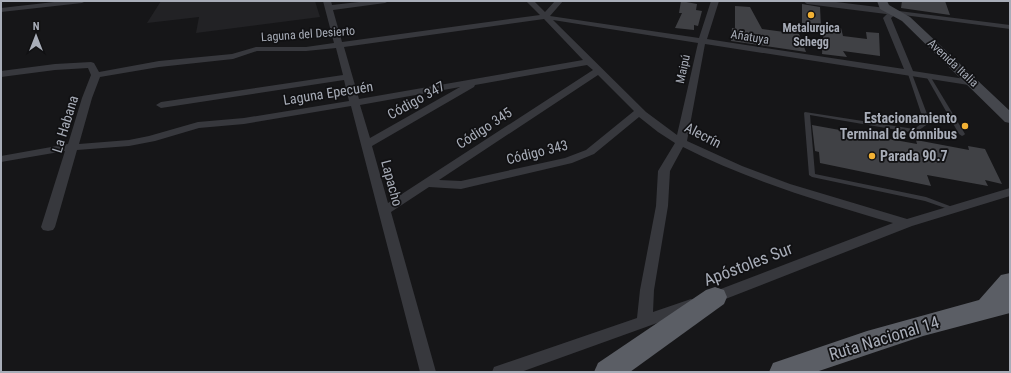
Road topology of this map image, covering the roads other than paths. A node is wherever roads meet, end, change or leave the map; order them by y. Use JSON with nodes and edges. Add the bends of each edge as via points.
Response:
{"nodes":[{"id":1,"x":82,"y":1,"type":"edge"},
{"id":2,"x":385,"y":1,"type":"edge"},
{"id":3,"x":530,"y":1,"type":"edge"},
{"id":4,"x":559,"y":1,"type":"edge"},
{"id":5,"x":715,"y":1,"type":"edge"},
{"id":6,"x":807,"y":1,"type":"edge"},
{"id":7,"x":882,"y":1,"type":"edge"},
{"id":8,"x":72,"y":2,"type":"edge"},
{"id":9,"x":328,"y":4,"type":"edge"},
{"id":10,"x":894,"y":7,"type":"edge"},
{"id":11,"x":3,"y":11,"type":"edge"},
{"id":12,"x":545,"y":17,"type":"junction"},
{"id":13,"x":1010,"y":28,"type":"edge"},
{"id":14,"x":702,"y":41,"type":"junction"},
{"id":15,"x":340,"y":46,"type":"junction"},
{"id":16,"x":589,"y":62,"type":"junction"},
{"id":17,"x":599,"y":70,"type":"junction"},
{"id":18,"x":1,"y":74,"type":"edge"},
{"id":19,"x":910,"y":74,"type":"junction"},
{"id":20,"x":96,"y":75,"type":"junction"},
{"id":21,"x":928,"y":76,"type":"junction"},
{"id":22,"x":347,"y":77,"type":"junction"},
{"id":23,"x":479,"y":80,"type":"junction"},
{"id":24,"x":975,"y":84,"type":"junction"},
{"id":25,"x":354,"y":103,"type":"junction"},
{"id":26,"x":162,"y":105,"type":"dead end"},
{"id":27,"x":640,"y":111,"type":"junction"},
{"id":28,"x":1010,"y":119,"type":"edge"},
{"id":29,"x":962,"y":134,"type":"dead end"},
{"id":30,"x":681,"y":142,"type":"junction"},
{"id":31,"x":366,"y":145,"type":"junction"},
{"id":32,"x":72,"y":147,"type":"junction"},
{"id":33,"x":1,"y":160,"type":"edge"},
{"id":34,"x":426,"y":183,"type":"junction"},
{"id":35,"x":1010,"y":192,"type":"edge"},
{"id":36,"x":954,"y":209,"type":"junction"},
{"id":37,"x":384,"y":211,"type":"junction"},
{"id":38,"x":907,"y":223,"type":"junction"},
{"id":39,"x":48,"y":227,"type":"dead end"},
{"id":40,"x":1010,"y":282,"type":"edge"},
{"id":41,"x":715,"y":297,"type":"junction"},
{"id":42,"x":998,"y":306,"type":"edge"},
{"id":43,"x":644,"y":322,"type":"junction"},
{"id":44,"x":428,"y":372,"type":"edge"},
{"id":45,"x":500,"y":372,"type":"edge"},
{"id":46,"x":608,"y":372,"type":"edge"},
{"id":47,"x":782,"y":372,"type":"edge"}],
"edges":[{"from":1,"to":8,"type":"street"},
{"from":2,"to":9,"type":"street"},
{"from":3,"to":12,"type":"street","name":"Alecrín"},
{"from":4,"to":12,"type":"street"},
{"from":5,"to":14,"type":"street","name":"Maipú"},
{"from":6,"to":10,"type":"street"},
{"from":7,"to":10,"type":"main road","name":"Avenida Italia","via":[[884,7]]},
{"from":8,"to":11,"type":"street"},
{"from":9,"to":15,"type":"street","name":"Lapacho"},
{"from":10,"to":13,"type":"street"},
{"from":10,"to":19,"type":"street","via":[[887,18]]},
{"from":10,"to":24,"type":"main road","name":"Avenida Italia"},
{"from":12,"to":14,"type":"street","name":"Añatuya"},
{"from":12,"to":15,"type":"street","name":"Laguna del Desierto"},
{"from":12,"to":16,"type":"street","name":"Alecrín"},
{"from":14,"to":19,"type":"street","name":"Añatuya"},
{"from":14,"to":30,"type":"street","name":"Maipú"},
{"from":15,"to":20,"type":"street","name":"Laguna del Desierto","via":[[306,49],[270,48],[233,56],[159,64]]},
{"from":15,"to":22,"type":"street","name":"Lapacho"},
{"from":16,"to":17,"type":"street","name":"Alecrín"},
{"from":16,"to":23,"type":"street","name":"Laguna Epecuén"},
{"from":17,"to":27,"type":"street","name":"Alecrín"},
{"from":17,"to":34,"type":"street","name":"Código 345"},
{"from":18,"to":20,"type":"street","via":[[55,67],[91,66]]},
{"from":19,"to":21,"type":"street","name":"Añatuya"},
{"from":19,"to":36,"type":"lane","via":[[927,122],[915,131],[807,114],[812,175],[926,199]]},
{"from":20,"to":32,"type":"street","name":"La Habana"},
{"from":21,"to":24,"type":"street","name":"Añatuya"},
{"from":21,"to":29,"type":"lane"},
{"from":22,"to":25,"type":"street","name":"Lapacho"},
{"from":22,"to":26,"type":"street"},
{"from":23,"to":25,"type":"street","name":"Laguna Epecuén"},
{"from":23,"to":31,"type":"street","name":"Código 347"},
{"from":24,"to":28,"type":"main road","name":"Avenida Italia"},
{"from":25,"to":31,"type":"street","name":"Lapacho"},
{"from":25,"to":32,"type":"street","name":"Laguna Epecuén","via":[[244,121],[198,125],[129,143]]},
{"from":27,"to":30,"type":"street","name":"Alecrín"},
{"from":27,"to":34,"type":"street","name":"Código 343","via":[[590,152],[568,161],[461,185]]},
{"from":30,"to":38,"type":"street","name":"Alecrín","via":[[792,190]]},
{"from":30,"to":43,"type":"street","name":"Maipú","via":[[664,171],[662,206]]},
{"from":31,"to":37,"type":"street","name":"Lapacho"},
{"from":32,"to":33,"type":"street","name":"Laguna Epecuén"},
{"from":32,"to":39,"type":"street","name":"La Habana"},
{"from":34,"to":37,"type":"street","name":"Código 345"},
{"from":35,"to":36,"type":"street","name":"Apóstoles Sur"},
{"from":36,"to":38,"type":"street","name":"Apóstoles Sur"},
{"from":37,"to":44,"type":"street","name":"Lapacho"},
{"from":38,"to":41,"type":"street","name":"Apóstoles Sur"},
{"from":40,"to":42,"type":"highway","name":"Ruta Nacional 14"},
{"from":41,"to":43,"type":"street","name":"Apóstoles Sur"},
{"from":41,"to":46,"type":"highway"},
{"from":42,"to":47,"type":"highway","name":"Ruta Nacional 14","via":[[915,327]]},
{"from":43,"to":45,"type":"street","name":"Apóstoles Sur"}]}
